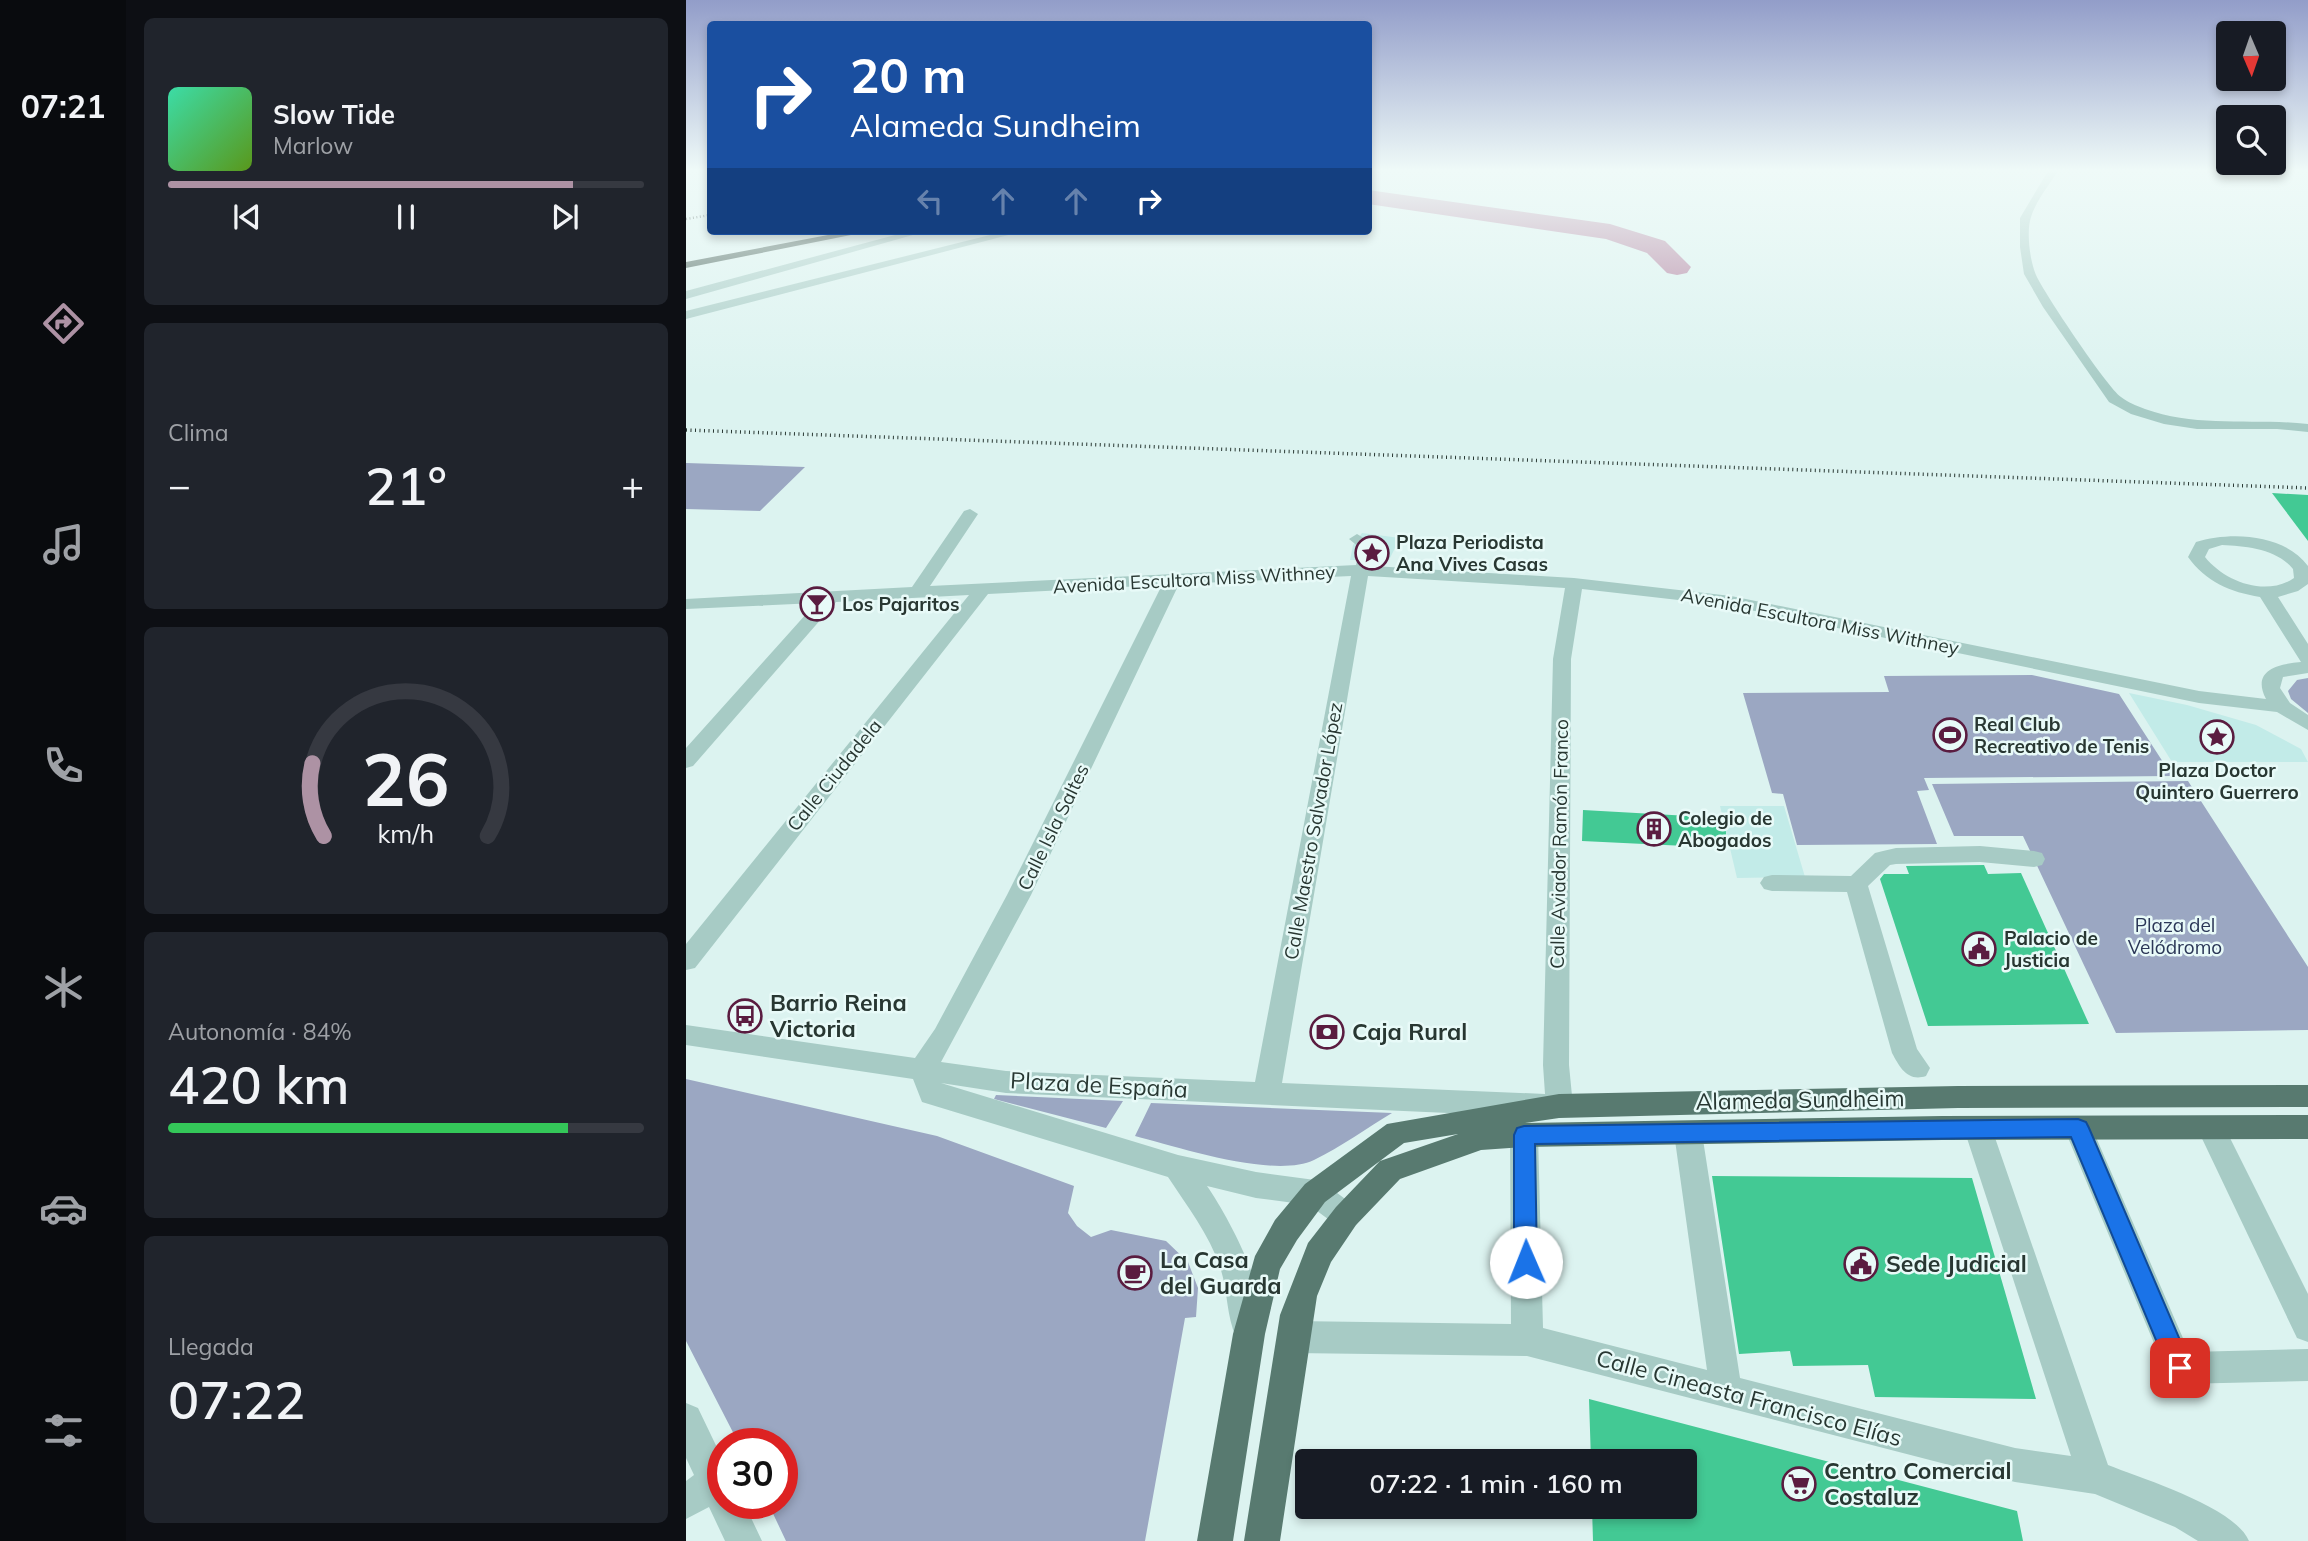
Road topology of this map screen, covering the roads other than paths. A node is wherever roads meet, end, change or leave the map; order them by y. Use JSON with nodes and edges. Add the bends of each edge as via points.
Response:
{"nodes":[{"id":1,"x":741,"y":243,"type":"edge"},
{"id":2,"x":803,"y":243,"type":"edge"},
{"id":3,"x":878,"y":243,"type":"edge"},
{"id":4,"x":967,"y":243,"type":"edge"},
{"id":5,"x":2025,"y":243,"type":"edge"},
{"id":6,"x":686,"y":253,"type":"edge"},
{"id":7,"x":686,"y":265,"type":"edge"},
{"id":8,"x":686,"y":295,"type":"edge"},
{"id":9,"x":686,"y":315,"type":"edge"},
{"id":10,"x":2308,"y":428,"type":"edge"},
{"id":11,"x":970,"y":514,"type":"dead end"},
{"id":12,"x":1357,"y":539,"type":"dead end"},
{"id":13,"x":1363,"y":570,"type":"junction"},
{"id":14,"x":2304,"y":571,"type":"edge"},
{"id":15,"x":1172,"y":579,"type":"junction"},
{"id":16,"x":1574,"y":583,"type":"junction"},
{"id":17,"x":982,"y":590,"type":"junction"},
{"id":18,"x":2265,"y":591,"type":"junction"},
{"id":19,"x":917,"y":593,"type":"junction"},
{"id":20,"x":831,"y":597,"type":"junction"},
{"id":21,"x":693,"y":604,"type":"edge"},
{"id":22,"x":686,"y":618,"type":"edge"},
{"id":23,"x":2308,"y":658,"type":"edge"},
{"id":24,"x":2308,"y":667,"type":"edge"},
{"id":25,"x":2279,"y":706,"type":"junction"},
{"id":26,"x":2308,"y":724,"type":"edge"},
{"id":27,"x":686,"y":761,"type":"edge"},
{"id":28,"x":2034,"y":859,"type":"dead end"},
{"id":29,"x":1772,"y":883,"type":"dead end"},
{"id":30,"x":1856,"y":884,"type":"junction"},
{"id":31,"x":686,"y":961,"type":"edge"},
{"id":32,"x":686,"y":1035,"type":"edge"},
{"id":33,"x":1917,"y":1068,"type":"dead end"},
{"id":34,"x":922,"y":1069,"type":"junction"},
{"id":35,"x":1267,"y":1092,"type":"junction"},
{"id":36,"x":2308,"y":1096,"type":"edge"},
{"id":37,"x":1559,"y":1106,"type":"junction"},
{"id":38,"x":2308,"y":1127,"type":"edge"},
{"id":39,"x":2078,"y":1128,"type":"junction"},
{"id":40,"x":2211,"y":1128,"type":"junction"},
{"id":41,"x":1978,"y":1129,"type":"junction"},
{"id":42,"x":1688,"y":1133,"type":"junction"},
{"id":43,"x":1524,"y":1135,"type":"junction"},
{"id":44,"x":1178,"y":1167,"type":"junction"},
{"id":45,"x":1315,"y":1193,"type":"junction"},
{"id":46,"x":1346,"y":1216,"type":"junction"},
{"id":47,"x":2308,"y":1327,"type":"edge"},
{"id":48,"x":1249,"y":1334,"type":"junction"},
{"id":49,"x":1293,"y":1337,"type":"junction"},
{"id":50,"x":1527,"y":1340,"type":"junction"},
{"id":51,"x":2308,"y":1365,"type":"edge"},
{"id":52,"x":1726,"y":1392,"type":"junction"},
{"id":53,"x":686,"y":1420,"type":"edge"},
{"id":54,"x":707,"y":1465,"type":"edge"},
{"id":55,"x":2095,"y":1477,"type":"junction"},
{"id":56,"x":707,"y":1498,"type":"edge"},
{"id":57,"x":686,"y":1502,"type":"edge"},
{"id":58,"x":733,"y":1519,"type":"edge"},
{"id":59,"x":744,"y":1541,"type":"edge"},
{"id":60,"x":1215,"y":1541,"type":"edge"},
{"id":61,"x":1262,"y":1541,"type":"edge"},
{"id":62,"x":2231,"y":1541,"type":"edge"}],
"edges":[{"from":1,"to":6,"type":"highway"},
{"from":2,"to":7,"type":"highway"},
{"from":3,"to":8,"type":"street"},
{"from":4,"to":9,"type":"street"},
{"from":5,"to":10,"type":"street","via":[[2030,274],[2114,399],[2164,420],[2197,425]]},
{"from":11,"to":19,"type":"street"},
{"from":12,"to":13,"type":"street","via":[[1369,546]]},
{"from":13,"to":15,"type":"street","name":"Avenida Escultora Miss Withney"},
{"from":13,"to":16,"type":"street","name":"Avenida Escultora Miss Withney"},
{"from":13,"to":35,"type":"street","name":"Calle Maestro Salvador López","via":[[1357,581]]},
{"from":14,"to":18,"type":"street","via":[[2296,587]]},
{"from":14,"to":18,"type":"street","via":[[2263,545],[2210,542],[2197,551],[2196,557],[2213,576]]},
{"from":15,"to":17,"type":"street","name":"Avenida Escultora Miss Withney"},
{"from":15,"to":34,"type":"street","name":"Calle Isla Saltes","via":[[1019,895]]},
{"from":16,"to":25,"type":"street","name":"Avenida Escultora Miss Withney","via":[[1731,601],[2199,697]]},
{"from":16,"to":37,"type":"street","name":"Calle Aviador Ramón Franco","via":[[1562,659]]},
{"from":17,"to":19,"type":"street","name":"Avenida Escultora Miss Withney"},
{"from":17,"to":31,"type":"street","name":"Calle Ciudadela"},
{"from":18,"to":23,"type":"street"},
{"from":19,"to":20,"type":"street","name":"Avenida Escultora Miss Withney"},
{"from":20,"to":21,"type":"street","name":"Avenida Escultora Miss Withney"},
{"from":20,"to":27,"type":"street"},
{"from":21,"to":22,"type":"street"},
{"from":24,"to":25,"type":"street","via":[[2272,676],[2270,695]]},
{"from":25,"to":26,"type":"street"},
{"from":28,"to":30,"type":"street","via":[[1980,854],[1896,856],[1884,859]]},
{"from":29,"to":30,"type":"street"},
{"from":30,"to":33,"type":"street","via":[[1905,1052]]},
{"from":32,"to":34,"type":"street"},
{"from":34,"to":35,"type":"street","name":"Plaza de España","via":[[1006,1082]]},
{"from":34,"to":44,"type":"street","name":"Plaza de España","via":[[932,1094]]},
{"from":35,"to":37,"type":"street","name":"Plaza de España"},
{"from":36,"to":37,"type":"main road","name":"Alameda Sundheim","via":[[1958,1097]]},
{"from":37,"to":45,"type":"main road","name":"Alameda Sundheim","via":[[1397,1132]]},
{"from":38,"to":40,"type":"main road","name":"Alameda Sundheim"},
{"from":39,"to":40,"type":"main road","name":"Alameda Sundheim"},
{"from":39,"to":41,"type":"main road","name":"Alameda Sundheim"},
{"from":39,"to":51,"type":"street","via":[[2180,1368]]},
{"from":40,"to":47,"type":"street"},
{"from":41,"to":42,"type":"main road","name":"Alameda Sundheim"},
{"from":41,"to":55,"type":"street"},
{"from":42,"to":43,"type":"main road","name":"Alameda Sundheim"},
{"from":42,"to":52,"type":"street"},
{"from":43,"to":46,"type":"main road","name":"Alameda Sundheim","via":[[1481,1138],[1390,1170]]},
{"from":43,"to":50,"type":"street"},
{"from":44,"to":45,"type":"street","name":"Plaza de España"},
{"from":44,"to":48,"type":"street","via":[[1216,1223],[1236,1268]]},
{"from":45,"to":46,"type":"street","name":"Plaza de España"},
{"from":45,"to":48,"type":"main road","name":"Alameda Sundheim","via":[[1266,1266]]},
{"from":46,"to":49,"type":"main road","name":"Alameda Sundheim","via":[[1319,1254],[1301,1296]]},
{"from":48,"to":60,"type":"main road","name":"Alameda Sundheim"},
{"from":49,"to":50,"type":"street","name":"Calle Cineasta Francisco Elías"},
{"from":49,"to":61,"type":"main road","name":"Alameda Sundheim"},
{"from":50,"to":52,"type":"street","name":"Calle Cineasta Francisco Elías"},
{"from":52,"to":55,"type":"street","name":"Calle Cineasta Francisco Elías","via":[[2015,1465]]},
{"from":53,"to":54,"type":"street"},
{"from":55,"to":62,"type":"street","name":"Calle Cineasta Francisco Elías","via":[[2187,1514]]},
{"from":56,"to":57,"type":"street"},
{"from":58,"to":59,"type":"street"}]}
